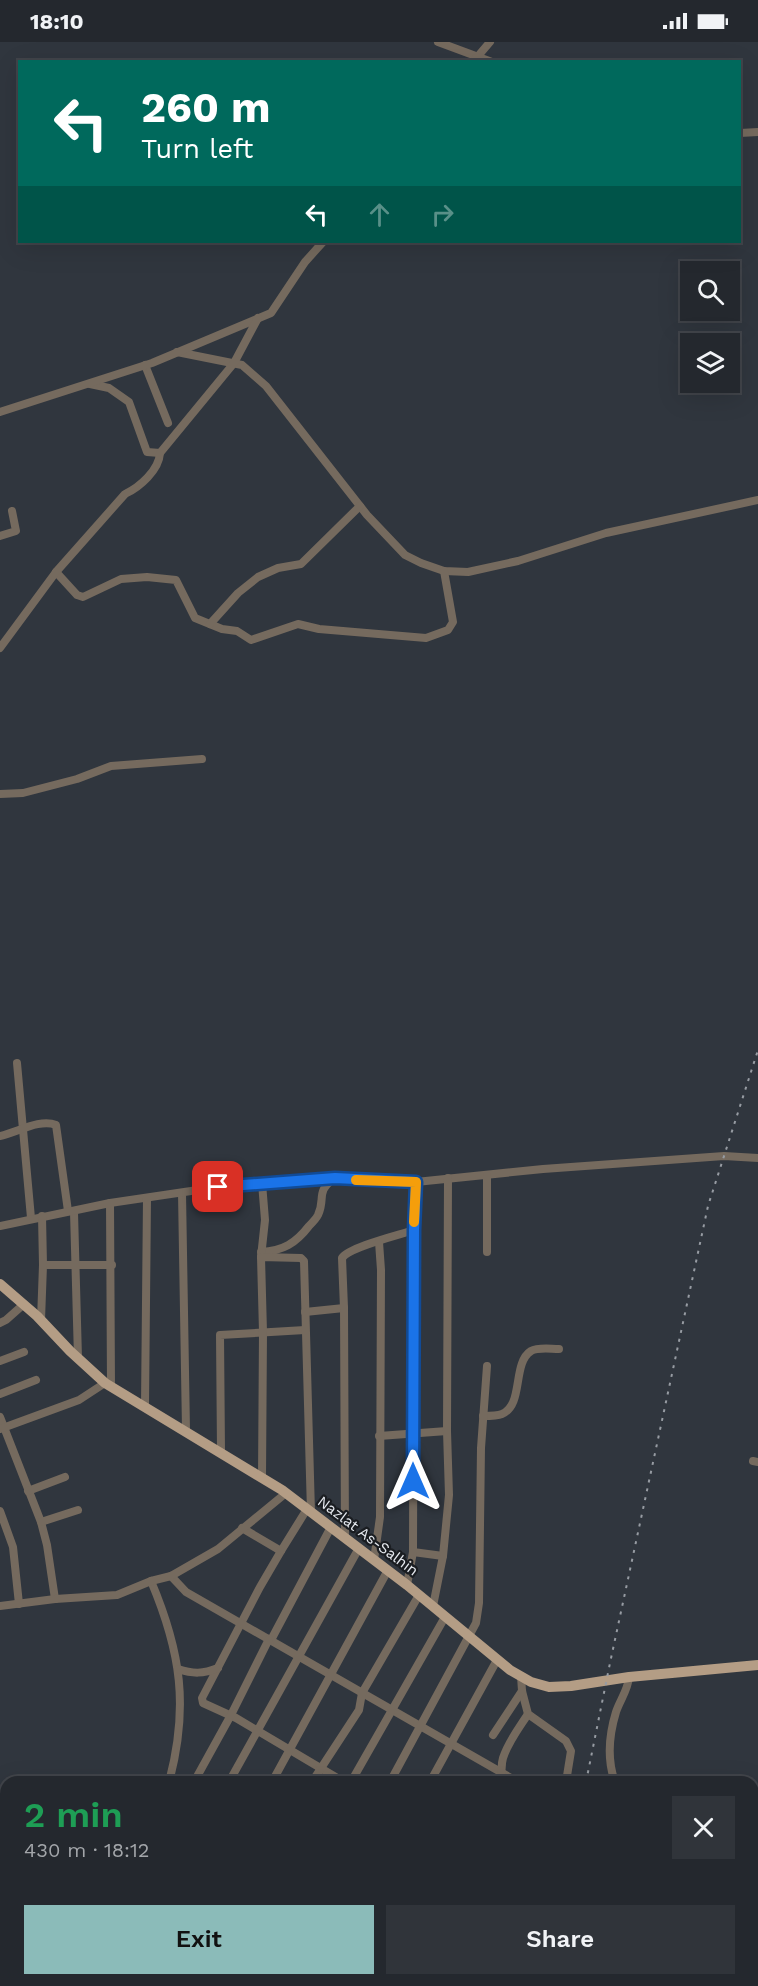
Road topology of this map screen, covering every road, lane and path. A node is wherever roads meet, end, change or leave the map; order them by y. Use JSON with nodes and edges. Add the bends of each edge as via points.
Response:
{"nodes":[{"id":1,"x":438,"y":42,"type":"edge"},
{"id":2,"x":490,"y":42,"type":"edge"},
{"id":3,"x":476,"y":59,"type":"edge"},
{"id":4,"x":758,"y":132,"type":"edge"},
{"id":5,"x":741,"y":133,"type":"edge"},
{"id":6,"x":322,"y":243,"type":"edge"},
{"id":7,"x":258,"y":318,"type":"junction"},
{"id":8,"x":177,"y":352,"type":"junction"},
{"id":9,"x":234,"y":363,"type":"junction"},
{"id":10,"x":145,"y":365,"type":"junction"},
{"id":11,"x":88,"y":383,"type":"junction"},
{"id":12,"x":0,"y":412,"type":"edge"},
{"id":13,"x":168,"y":423,"type":"dead end"},
{"id":14,"x":160,"y":453,"type":"junction"},
{"id":15,"x":758,"y":500,"type":"edge"},
{"id":16,"x":360,"y":506,"type":"junction"},
{"id":17,"x":12,"y":511,"type":"dead end"},
{"id":18,"x":0,"y":536,"type":"edge"},
{"id":19,"x":444,"y":571,"type":"junction"},
{"id":20,"x":56,"y":572,"type":"junction"},
{"id":21,"x":210,"y":624,"type":"junction"},
{"id":22,"x":0,"y":648,"type":"edge"},
{"id":23,"x":202,"y":759,"type":"dead end"},
{"id":24,"x":0,"y":794,"type":"edge"},
{"id":25,"x":17,"y":1063,"type":"dead end"},
{"id":26,"x":21,"y":1130,"type":"junction"},
{"id":27,"x":0,"y":1136,"type":"edge"},
{"id":28,"x":758,"y":1158,"type":"edge"},
{"id":29,"x":488,"y":1176,"type":"junction"},
{"id":30,"x":335,"y":1178,"type":"junction"},
{"id":31,"x":448,"y":1178,"type":"junction"},
{"id":32,"x":416,"y":1182,"type":"junction"},
{"id":33,"x":262,"y":1184,"type":"junction"},
{"id":34,"x":183,"y":1193,"type":"junction"},
{"id":35,"x":147,"y":1198,"type":"junction"},
{"id":36,"x":110,"y":1203,"type":"junction"},
{"id":37,"x":71,"y":1211,"type":"junction"},
{"id":38,"x":42,"y":1216,"type":"junction"},
{"id":39,"x":31,"y":1218,"type":"junction"},
{"id":40,"x":0,"y":1226,"type":"edge"},
{"id":41,"x":414,"y":1230,"type":"junction"},
{"id":42,"x":379,"y":1242,"type":"junction"},
{"id":43,"x":487,"y":1252,"type":"dead end"},
{"id":44,"x":261,"y":1254,"type":"junction"},
{"id":45,"x":43,"y":1265,"type":"junction"},
{"id":46,"x":76,"y":1265,"type":"junction"},
{"id":47,"x":111,"y":1265,"type":"junction"},
{"id":48,"x":0,"y":1284,"type":"edge"},
{"id":49,"x":24,"y":1304,"type":"junction"},
{"id":50,"x":344,"y":1308,"type":"junction"},
{"id":51,"x":305,"y":1312,"type":"junction"},
{"id":52,"x":41,"y":1320,"type":"junction"},
{"id":53,"x":0,"y":1323,"type":"edge"},
{"id":54,"x":305,"y":1330,"type":"junction"},
{"id":55,"x":263,"y":1332,"type":"junction"},
{"id":56,"x":559,"y":1349,"type":"dead end"},
{"id":57,"x":24,"y":1352,"type":"dead end"},
{"id":58,"x":78,"y":1358,"type":"junction"},
{"id":59,"x":0,"y":1361,"type":"edge"},
{"id":60,"x":487,"y":1366,"type":"dead end"},
{"id":61,"x":36,"y":1380,"type":"dead end"},
{"id":62,"x":108,"y":1384,"type":"junction"},
{"id":63,"x":0,"y":1394,"type":"edge"},
{"id":64,"x":145,"y":1406,"type":"junction"},
{"id":65,"x":483,"y":1416,"type":"junction"},
{"id":66,"x":0,"y":1417,"type":"edge"},
{"id":67,"x":2,"y":1428,"type":"edge"},
{"id":68,"x":186,"y":1430,"type":"junction"},
{"id":69,"x":447,"y":1431,"type":"junction"},
{"id":70,"x":413,"y":1433,"type":"junction"},
{"id":71,"x":379,"y":1436,"type":"junction"},
{"id":72,"x":221,"y":1452,"type":"junction"},
{"id":73,"x":65,"y":1477,"type":"dead end"},
{"id":74,"x":262,"y":1477,"type":"junction"},
{"id":75,"x":28,"y":1491,"type":"junction"},
{"id":76,"x":286,"y":1493,"type":"junction"},
{"id":77,"x":78,"y":1510,"type":"dead end"},
{"id":78,"x":0,"y":1511,"type":"edge"},
{"id":79,"x":309,"y":1511,"type":"junction"},
{"id":80,"x":41,"y":1522,"type":"junction"},
{"id":81,"x":331,"y":1527,"type":"junction"},
{"id":82,"x":242,"y":1528,"type":"junction"},
{"id":83,"x":5,"y":1535,"type":"edge"},
{"id":84,"x":345,"y":1538,"type":"junction"},
{"id":85,"x":359,"y":1548,"type":"junction"},
{"id":86,"x":281,"y":1551,"type":"junction"},
{"id":87,"x":413,"y":1552,"type":"junction"},
{"id":88,"x":443,"y":1556,"type":"junction"},
{"id":89,"x":374,"y":1560,"type":"junction"},
{"id":90,"x":388,"y":1570,"type":"junction"},
{"id":91,"x":171,"y":1576,"type":"junction"},
{"id":92,"x":151,"y":1581,"type":"junction"},
{"id":93,"x":407,"y":1585,"type":"junction"},
{"id":94,"x":419,"y":1595,"type":"junction"},
{"id":95,"x":55,"y":1599,"type":"junction"},
{"id":96,"x":19,"y":1604,"type":"junction"},
{"id":97,"x":0,"y":1606,"type":"edge"},
{"id":98,"x":433,"y":1606,"type":"junction"},
{"id":99,"x":445,"y":1617,"type":"junction"},
{"id":100,"x":242,"y":1623,"type":"junction"},
{"id":101,"x":469,"y":1637,"type":"junction"},
{"id":102,"x":270,"y":1639,"type":"junction"},
{"id":103,"x":299,"y":1657,"type":"junction"},
{"id":104,"x":497,"y":1660,"type":"junction"},
{"id":105,"x":758,"y":1665,"type":"edge"},
{"id":106,"x":218,"y":1668,"type":"junction"},
{"id":107,"x":178,"y":1669,"type":"junction"},
{"id":108,"x":331,"y":1675,"type":"junction"},
{"id":109,"x":521,"y":1676,"type":"junction"},
{"id":110,"x":629,"y":1677,"type":"junction"},
{"id":111,"x":522,"y":1691,"type":"junction"},
{"id":112,"x":362,"y":1693,"type":"junction"},
{"id":113,"x":392,"y":1710,"type":"junction"},
{"id":114,"x":528,"y":1714,"type":"junction"},
{"id":115,"x":231,"y":1715,"type":"junction"},
{"id":116,"x":421,"y":1727,"type":"junction"},
{"id":117,"x":257,"y":1731,"type":"junction"},
{"id":118,"x":494,"y":1735,"type":"dead end"},
{"id":119,"x":451,"y":1744,"type":"junction"},
{"id":120,"x":289,"y":1749,"type":"junction"},
{"id":121,"x":320,"y":1768,"type":"junction"},
{"id":122,"x":171,"y":1776,"type":"edge"},
{"id":123,"x":197,"y":1776,"type":"edge"},
{"id":124,"x":232,"y":1776,"type":"edge"},
{"id":125,"x":275,"y":1776,"type":"edge"},
{"id":126,"x":315,"y":1776,"type":"edge"},
{"id":127,"x":334,"y":1776,"type":"edge"},
{"id":128,"x":354,"y":1776,"type":"edge"},
{"id":129,"x":393,"y":1776,"type":"edge"},
{"id":130,"x":433,"y":1776,"type":"edge"},
{"id":131,"x":498,"y":1776,"type":"edge"},
{"id":132,"x":501,"y":1776,"type":"edge"},
{"id":133,"x":567,"y":1776,"type":"edge"},
{"id":134,"x":613,"y":1776,"type":"edge"}],
"edges":[{"from":1,"to":3,"type":"street"},
{"from":2,"to":3,"type":"street"},
{"from":4,"to":5,"type":"street"},
{"from":6,"to":7,"type":"street","via":[[271,313]]},
{"from":7,"to":8,"type":"street"},
{"from":7,"to":9,"type":"street"},
{"from":8,"to":9,"type":"street"},
{"from":8,"to":10,"type":"street"},
{"from":9,"to":14,"type":"street"},
{"from":9,"to":16,"type":"street","via":[[242,365],[266,386]]},
{"from":10,"to":11,"type":"street"},
{"from":10,"to":13,"type":"street"},
{"from":11,"to":12,"type":"street"},
{"from":11,"to":14,"type":"street","via":[[109,388],[129,402],[147,452]]},
{"from":14,"to":20,"type":"street","via":[[160,462],[136,489],[125,494]]},
{"from":15,"to":19,"type":"street","via":[[606,533],[518,561],[468,572]]},
{"from":16,"to":19,"type":"street","via":[[405,555]]},
{"from":16,"to":21,"type":"street","via":[[302,564],[258,577]]},
{"from":17,"to":18,"type":"street","via":[[16,531]]},
{"from":19,"to":21,"type":"street","via":[[453,622],[448,630],[426,638],[298,624],[251,640],[237,631]]},
{"from":20,"to":21,"type":"street","via":[[83,597],[121,579],[176,580],[195,618]]},
{"from":20,"to":22,"type":"street"},
{"from":23,"to":24,"type":"street","via":[[111,766],[23,794]]},
{"from":25,"to":26,"type":"street"},
{"from":26,"to":27,"type":"street"},
{"from":26,"to":37,"type":"street","via":[[56,1125]]},
{"from":26,"to":39,"type":"street"},
{"from":28,"to":29,"type":"street","via":[[724,1156]]},
{"from":29,"to":31,"type":"street"},
{"from":29,"to":43,"type":"street"},
{"from":30,"to":32,"type":"street"},
{"from":30,"to":33,"type":"street"},
{"from":30,"to":44,"type":"street","via":[[322,1191],[318,1215],[299,1239]]},
{"from":31,"to":32,"type":"street"},
{"from":31,"to":69,"type":"street"},
{"from":32,"to":41,"type":"street"},
{"from":33,"to":34,"type":"street"},
{"from":33,"to":44,"type":"street","via":[[265,1220]]},
{"from":34,"to":35,"type":"street"},
{"from":34,"to":68,"type":"street"},
{"from":35,"to":36,"type":"street"},
{"from":35,"to":64,"type":"street"},
{"from":36,"to":37,"type":"street"},
{"from":36,"to":47,"type":"street"},
{"from":37,"to":38,"type":"street"},
{"from":37,"to":46,"type":"street"},
{"from":38,"to":39,"type":"street"},
{"from":38,"to":45,"type":"street"},
{"from":39,"to":40,"type":"street"},
{"from":41,"to":42,"type":"street"},
{"from":41,"to":70,"type":"street"},
{"from":42,"to":50,"type":"street","via":[[342,1255]]},
{"from":42,"to":71,"type":"street"},
{"from":44,"to":51,"type":"street","via":[[303,1258]]},
{"from":44,"to":55,"type":"street"},
{"from":45,"to":46,"type":"street"},
{"from":45,"to":52,"type":"street"},
{"from":46,"to":47,"type":"street"},
{"from":46,"to":58,"type":"street"},
{"from":47,"to":62,"type":"street"},
{"from":48,"to":49,"type":"main road","name":"Nazlat As-Salhin"},
{"from":49,"to":52,"type":"main road","name":"Nazlat As-Salhin"},
{"from":49,"to":53,"type":"street"},
{"from":50,"to":51,"type":"street"},
{"from":50,"to":84,"type":"street"},
{"from":51,"to":54,"type":"street"},
{"from":52,"to":58,"type":"main road","name":"Nazlat As-Salhin"},
{"from":54,"to":55,"type":"street"},
{"from":54,"to":79,"type":"street"},
{"from":55,"to":72,"type":"street","via":[[220,1335]]},
{"from":55,"to":74,"type":"street"},
{"from":56,"to":65,"type":"street","via":[[530,1352],[523,1360],[510,1408],[502,1414]]},
{"from":57,"to":59,"type":"street"},
{"from":58,"to":62,"type":"main road","name":"Nazlat As-Salhin"},
{"from":60,"to":65,"type":"street"},
{"from":61,"to":63,"type":"street"},
{"from":62,"to":64,"type":"main road","name":"Nazlat As-Salhin"},
{"from":62,"to":67,"type":"street","via":[[79,1400]]},
{"from":64,"to":68,"type":"main road","name":"Nazlat As-Salhin"},
{"from":65,"to":101,"type":"street","via":[[479,1603]]},
{"from":66,"to":67,"type":"street"},
{"from":67,"to":75,"type":"street"},
{"from":68,"to":72,"type":"main road","name":"Nazlat As-Salhin"},
{"from":69,"to":70,"type":"street"},
{"from":69,"to":88,"type":"street","via":[[449,1495]]},
{"from":70,"to":71,"type":"street"},
{"from":70,"to":87,"type":"street"},
{"from":71,"to":89,"type":"street","via":[[380,1517]]},
{"from":72,"to":74,"type":"main road","name":"Nazlat As-Salhin"},
{"from":73,"to":75,"type":"street"},
{"from":74,"to":76,"type":"main road","name":"Nazlat As-Salhin"},
{"from":75,"to":80,"type":"street"},
{"from":76,"to":79,"type":"main road","name":"Nazlat As-Salhin"},
{"from":76,"to":82,"type":"street"},
{"from":77,"to":80,"type":"street"},
{"from":78,"to":83,"type":"street"},
{"from":79,"to":81,"type":"main road","name":"Nazlat As-Salhin"},
{"from":79,"to":86,"type":"street"},
{"from":80,"to":95,"type":"street"},
{"from":81,"to":84,"type":"main road","name":"Nazlat As-Salhin"},
{"from":81,"to":102,"type":"street"},
{"from":82,"to":86,"type":"street"},
{"from":82,"to":91,"type":"street","via":[[218,1549]]},
{"from":83,"to":96,"type":"street","via":[[13,1547]]},
{"from":84,"to":85,"type":"main road","name":"Nazlat As-Salhin"},
{"from":85,"to":89,"type":"main road","name":"Nazlat As-Salhin"},
{"from":85,"to":103,"type":"street"},
{"from":86,"to":100,"type":"street"},
{"from":87,"to":88,"type":"street"},
{"from":87,"to":93,"type":"street"},
{"from":88,"to":98,"type":"street"},
{"from":89,"to":90,"type":"main road","name":"Nazlat As-Salhin"},
{"from":90,"to":93,"type":"main road","name":"Nazlat As-Salhin"},
{"from":90,"to":108,"type":"street"},
{"from":91,"to":92,"type":"street"},
{"from":91,"to":100,"type":"street","via":[[186,1592]]},
{"from":92,"to":95,"type":"street","via":[[117,1595]]},
{"from":92,"to":107,"type":"street"},
{"from":93,"to":94,"type":"main road","name":"Nazlat As-Salhin"},
{"from":94,"to":98,"type":"main road","name":"Nazlat As-Salhin"},
{"from":94,"to":112,"type":"street"},
{"from":95,"to":96,"type":"street"},
{"from":96,"to":97,"type":"street"},
{"from":98,"to":99,"type":"main road","name":"Nazlat As-Salhin"},
{"from":99,"to":101,"type":"main road","name":"Nazlat As-Salhin"},
{"from":99,"to":113,"type":"street"},
{"from":100,"to":102,"type":"street"},
{"from":100,"to":106,"type":"street"},
{"from":101,"to":104,"type":"main road","name":"Nazlat As-Salhin"},
{"from":101,"to":116,"type":"street"},
{"from":102,"to":103,"type":"street"},
{"from":102,"to":115,"type":"street"},
{"from":103,"to":108,"type":"street"},
{"from":103,"to":117,"type":"street"},
{"from":104,"to":109,"type":"main road","name":"Nazlat As-Salhin"},
{"from":104,"to":119,"type":"street"},
{"from":105,"to":110,"type":"main road","name":"Nazlat As-Salhin"},
{"from":106,"to":107,"type":"street","via":[[197,1673]]},
{"from":106,"to":115,"type":"street","via":[[203,1703]]},
{"from":107,"to":122,"type":"street","via":[[181,1722]]},
{"from":108,"to":112,"type":"street"},
{"from":108,"to":120,"type":"street"},
{"from":109,"to":110,"type":"main road","name":"Nazlat As-Salhin","via":[[549,1687]]},
{"from":109,"to":111,"type":"street"},
{"from":110,"to":134,"type":"street","via":[[610,1738]]},
{"from":111,"to":114,"type":"street"},
{"from":111,"to":118,"type":"street"},
{"from":112,"to":113,"type":"street"},
{"from":112,"to":121,"type":"street","via":[[359,1710]]},
{"from":113,"to":116,"type":"street"},
{"from":113,"to":128,"type":"street"},
{"from":114,"to":132,"type":"street","via":[[506,1749]]},
{"from":114,"to":133,"type":"street","via":[[566,1741],[571,1751]]},
{"from":115,"to":117,"type":"street"},
{"from":115,"to":123,"type":"street"},
{"from":116,"to":119,"type":"street"},
{"from":116,"to":129,"type":"street"},
{"from":117,"to":120,"type":"street"},
{"from":117,"to":124,"type":"street"},
{"from":119,"to":130,"type":"street"},
{"from":119,"to":131,"type":"street"},
{"from":120,"to":121,"type":"street"},
{"from":120,"to":125,"type":"street"},
{"from":121,"to":126,"type":"street"},
{"from":121,"to":127,"type":"street"}]}
